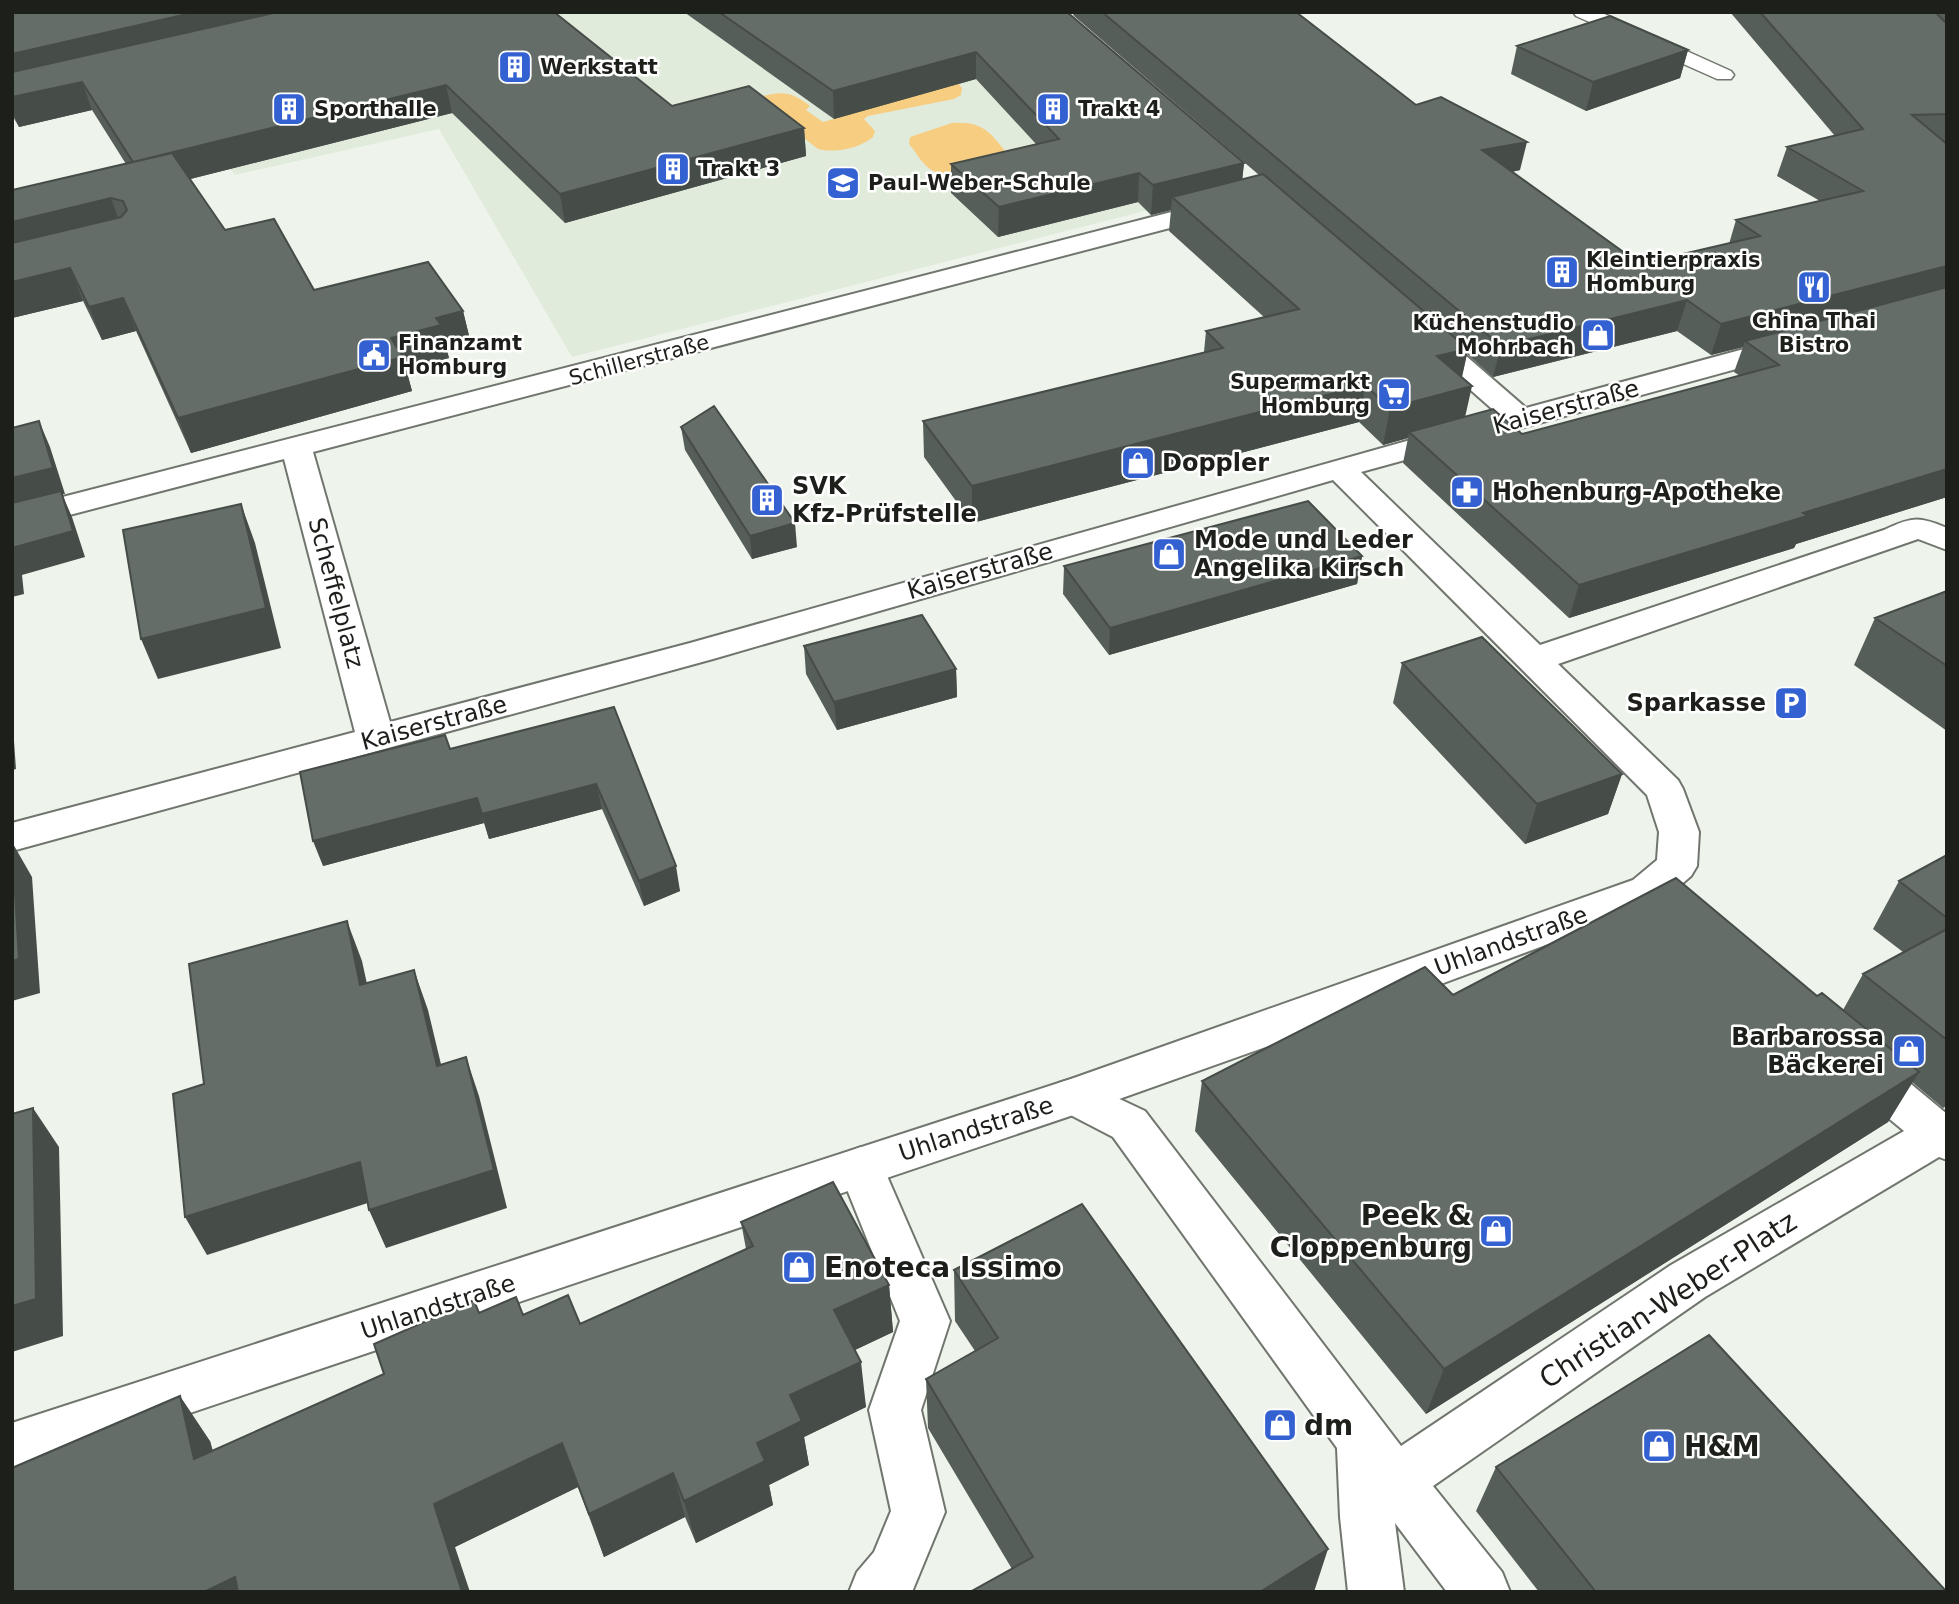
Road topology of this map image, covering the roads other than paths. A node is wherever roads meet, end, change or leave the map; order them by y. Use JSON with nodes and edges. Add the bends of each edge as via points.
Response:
{"nodes":[{"id":1,"x":1583,"y":12,"type":"edge"},
{"id":2,"x":1724,"y":75,"type":"dead end"},
{"id":3,"x":1253,"y":200,"type":"edge"},
{"id":4,"x":1407,"y":320,"type":"edge"},
{"id":5,"x":1824,"y":336,"type":"edge"},
{"id":6,"x":1522,"y":420,"type":"junction"},
{"id":7,"x":296,"y":447,"type":"junction"},
{"id":8,"x":1339,"y":468,"type":"junction"},
{"id":9,"x":12,"y":520,"type":"edge"},
{"id":10,"x":1947,"y":540,"type":"edge"},
{"id":11,"x":1533,"y":660,"type":"junction"},
{"id":12,"x":376,"y":739,"type":"junction"},
{"id":13,"x":12,"y":837,"type":"edge"},
{"id":14,"x":1835,"y":1047,"type":"edge"},
{"id":15,"x":1075,"y":1096,"type":"junction"},
{"id":16,"x":1943,"y":1138,"type":"edge"},
{"id":17,"x":861,"y":1167,"type":"junction"},
{"id":18,"x":1363,"y":1440,"type":"junction"},
{"id":19,"x":12,"y":1448,"type":"edge"},
{"id":20,"x":1395,"y":1481,"type":"junction"},
{"id":21,"x":877,"y":1592,"type":"edge"},
{"id":22,"x":1376,"y":1592,"type":"edge"},
{"id":23,"x":1482,"y":1592,"type":"edge"}],
"edges":[{"from":1,"to":2,"type":"lane"},
{"from":3,"to":7,"type":"street","name":"Schillerstraße"},
{"from":4,"to":6,"type":"street"},
{"from":5,"to":6,"type":"street","name":"Kaiserstraße"},
{"from":6,"to":8,"type":"street","name":"Kaiserstraße"},
{"from":7,"to":9,"type":"street","name":"Schillerstraße"},
{"from":7,"to":12,"type":"street","name":"Scheffelplatz"},
{"from":8,"to":11,"type":"street","name":"Uhlandstraße"},
{"from":8,"to":12,"type":"street","name":"Kaiserstraße"},
{"from":10,"to":11,"type":"street","via":[[1917,527]]},
{"from":11,"to":15,"type":"street","name":"Uhlandstraße","via":[[1664,789],[1679,832],[1677,866],[1662,904],[1391,985]]},
{"from":12,"to":13,"type":"street","name":"Kaiserstraße"},
{"from":14,"to":16,"type":"street"},
{"from":15,"to":17,"type":"street","name":"Uhlandstraße"},
{"from":15,"to":18,"type":"street","via":[[1129,1124]]},
{"from":16,"to":20,"type":"street","name":"Christian-Weber-Platz","via":[[1688,1281]]},
{"from":17,"to":19,"type":"street","name":"Uhlandstraße"},
{"from":17,"to":21,"type":"street","via":[[925,1321],[895,1410],[918,1512],[893,1571]]},
{"from":18,"to":20,"type":"street"},
{"from":18,"to":22,"type":"street"},
{"from":20,"to":23,"type":"street"}]}
